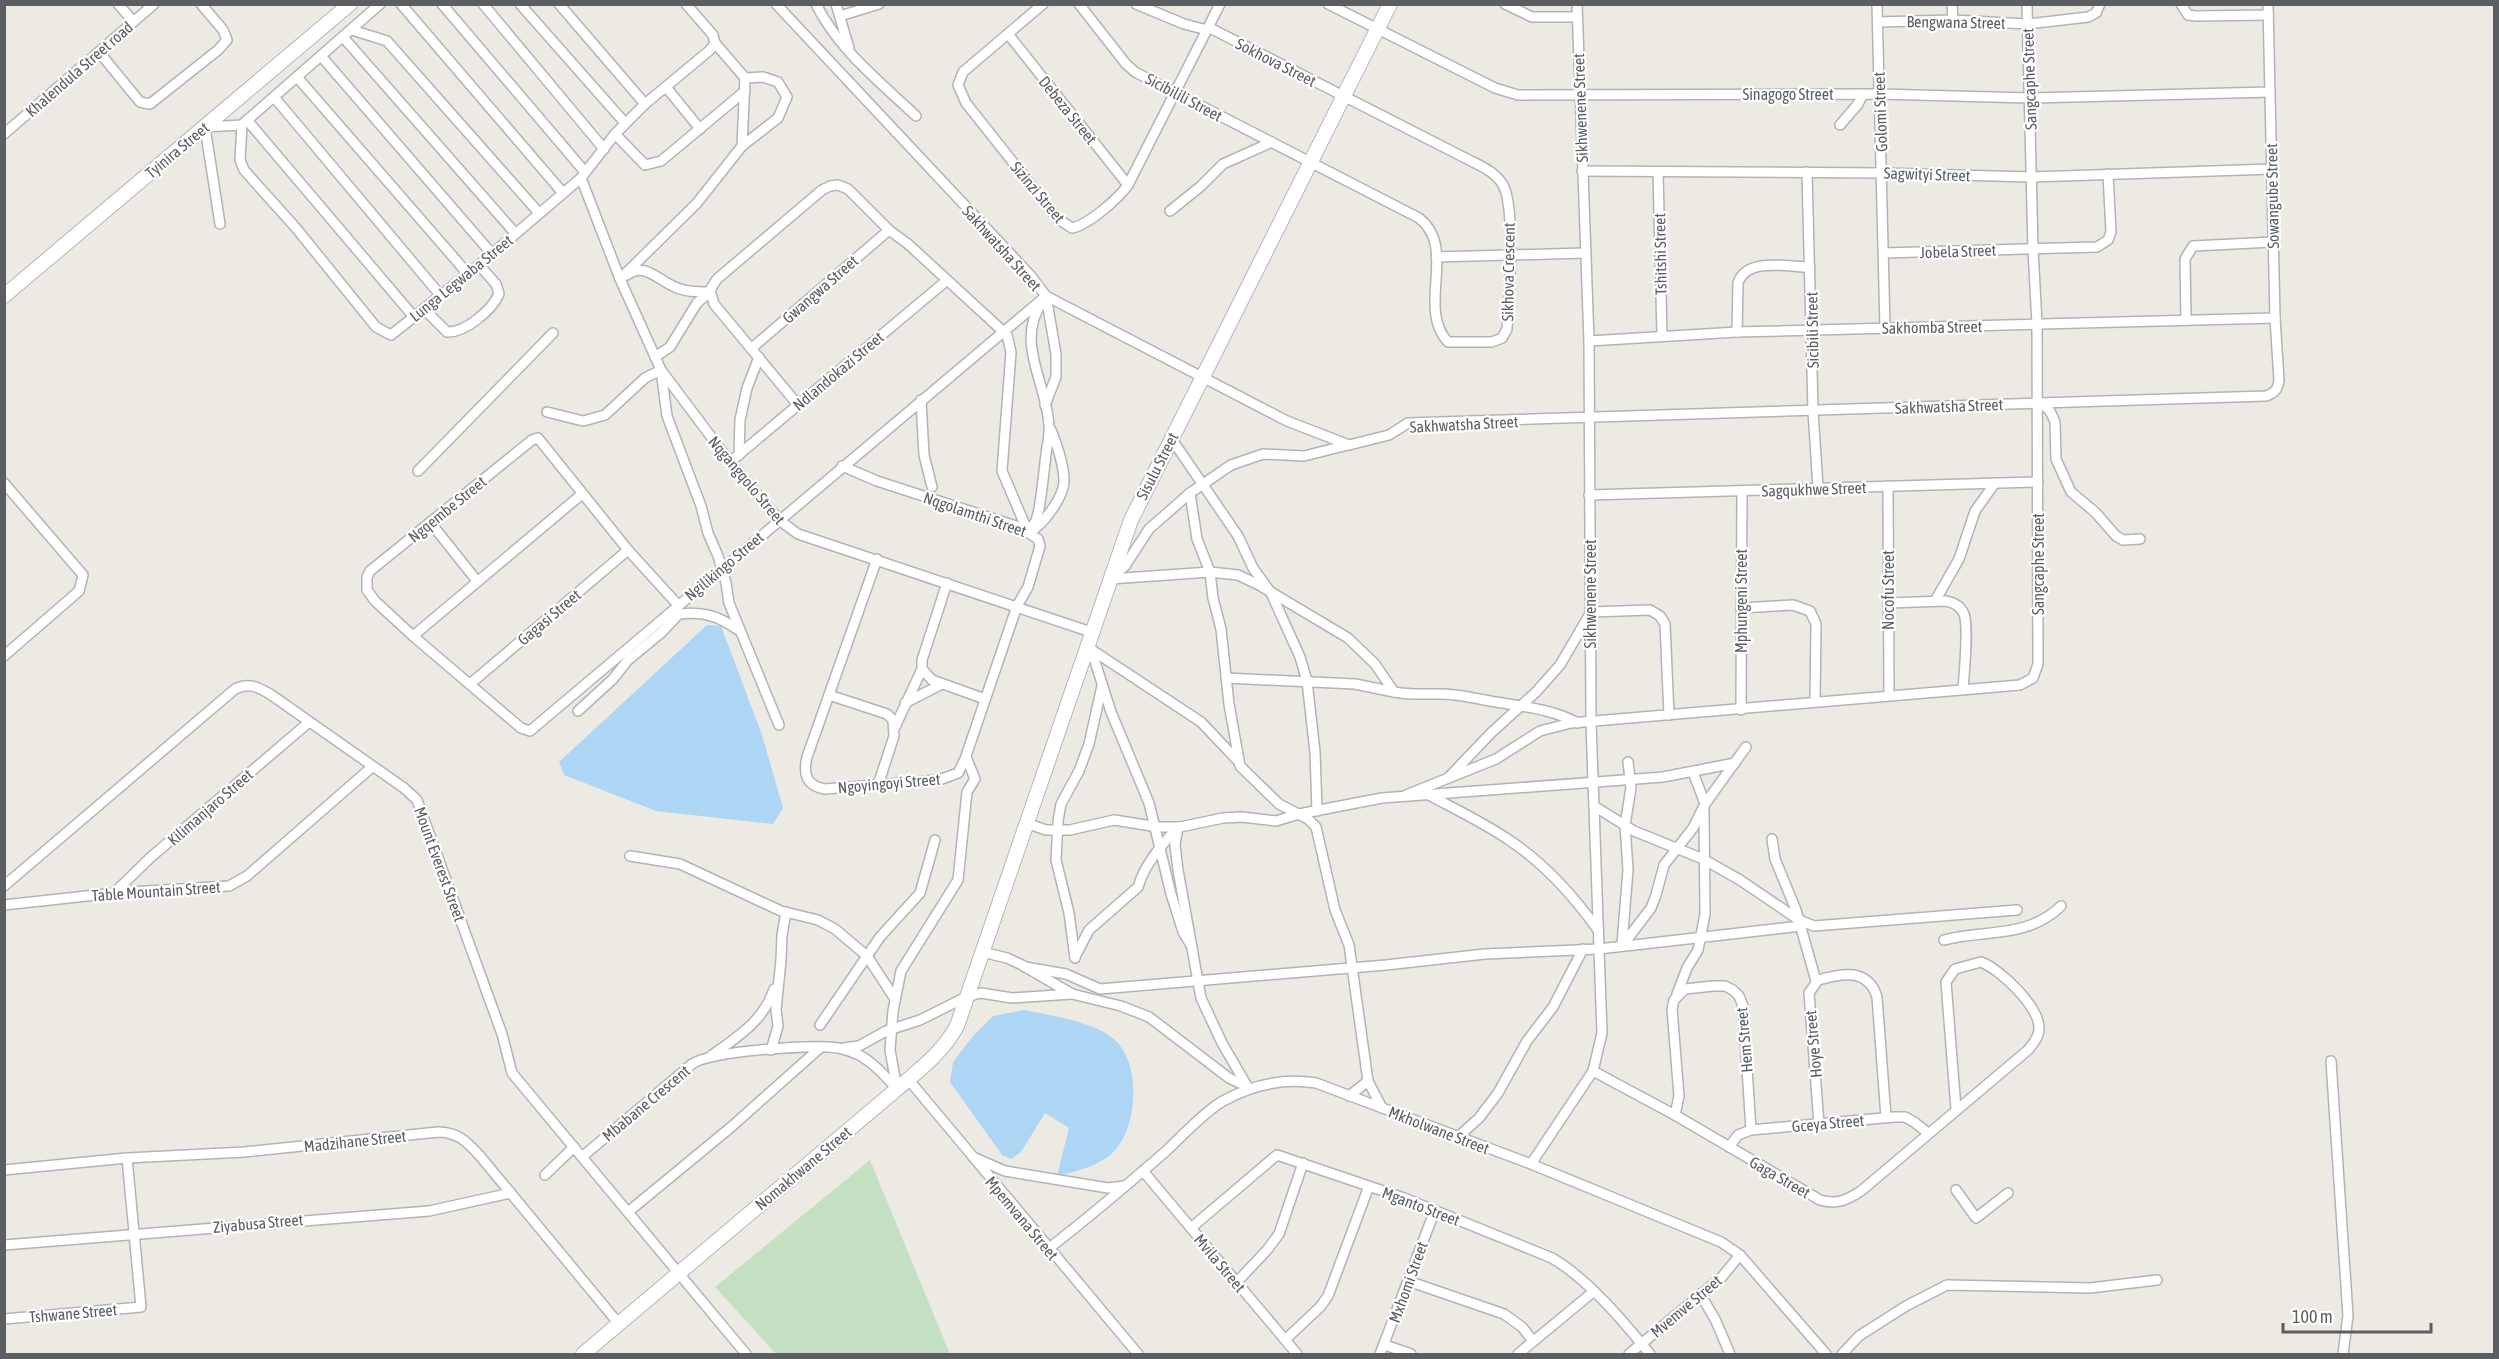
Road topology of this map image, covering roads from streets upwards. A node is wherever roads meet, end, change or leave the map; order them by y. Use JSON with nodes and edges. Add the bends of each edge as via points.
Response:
{"nodes":[{"id":1,"x":118,"y":4,"type":"edge"},
{"id":2,"x":154,"y":4,"type":"edge"},
{"id":3,"x":201,"y":4,"type":"edge"},
{"id":4,"x":350,"y":4,"type":"edge"},
{"id":5,"x":380,"y":4,"type":"edge"},
{"id":6,"x":401,"y":4,"type":"edge"},
{"id":7,"x":442,"y":4,"type":"edge"},
{"id":8,"x":483,"y":4,"type":"edge"},
{"id":9,"x":520,"y":4,"type":"edge"},
{"id":10,"x":559,"y":4,"type":"edge"},
{"id":11,"x":686,"y":4,"type":"edge"},
{"id":12,"x":776,"y":4,"type":"edge"},
{"id":13,"x":816,"y":4,"type":"edge"},
{"id":14,"x":836,"y":4,"type":"edge"},
{"id":15,"x":879,"y":4,"type":"edge"},
{"id":16,"x":1042,"y":4,"type":"edge"},
{"id":17,"x":1079,"y":4,"type":"edge"},
{"id":18,"x":1136,"y":4,"type":"edge"},
{"id":19,"x":1220,"y":4,"type":"edge"},
{"id":20,"x":1328,"y":4,"type":"edge"},
{"id":21,"x":1390,"y":4,"type":"edge"},
{"id":22,"x":1505,"y":4,"type":"edge"},
{"id":23,"x":1577,"y":4,"type":"edge"},
{"id":24,"x":1877,"y":4,"type":"edge"},
{"id":25,"x":1952,"y":4,"type":"edge"},
{"id":26,"x":2027,"y":4,"type":"edge"},
{"id":27,"x":2100,"y":4,"type":"edge"},
{"id":28,"x":2181,"y":4,"type":"edge"},
{"id":29,"x":2268,"y":4,"type":"edge"},
{"id":30,"x":2268,"y":15,"type":"junction"},
{"id":31,"x":840,"y":16,"type":"junction"},
{"id":32,"x":1577,"y":17,"type":"junction"},
{"id":33,"x":1953,"y":20,"type":"junction"},
{"id":34,"x":133,"y":21,"type":"junction"},
{"id":35,"x":1878,"y":22,"type":"junction"},
{"id":36,"x":2027,"y":24,"type":"junction"},
{"id":37,"x":1208,"y":29,"type":"junction"},
{"id":38,"x":352,"y":30,"type":"junction"},
{"id":39,"x":1377,"y":30,"type":"junction"},
{"id":40,"x":1008,"y":34,"type":"junction"},
{"id":41,"x":343,"y":37,"type":"junction"},
{"id":42,"x":715,"y":43,"type":"junction"},
{"id":43,"x":99,"y":52,"type":"junction"},
{"id":44,"x":852,"y":54,"type":"junction"},
{"id":45,"x":321,"y":56,"type":"junction"},
{"id":46,"x":297,"y":77,"type":"junction"},
{"id":47,"x":745,"y":78,"type":"junction"},
{"id":48,"x":666,"y":87,"type":"junction"},
{"id":49,"x":745,"y":91,"type":"junction"},
{"id":50,"x":2270,"y":92,"type":"junction"},
{"id":51,"x":1175,"y":94,"type":"junction"},
{"id":52,"x":1580,"y":94,"type":"junction"},
{"id":53,"x":1863,"y":94,"type":"junction"},
{"id":54,"x":1879,"y":94,"type":"junction"},
{"id":55,"x":274,"y":97,"type":"junction"},
{"id":56,"x":1344,"y":97,"type":"junction"},
{"id":57,"x":2029,"y":98,"type":"junction"},
{"id":58,"x":645,"y":104,"type":"junction"},
{"id":59,"x":916,"y":116,"type":"dead end"},
{"id":60,"x":245,"y":122,"type":"junction"},
{"id":61,"x":625,"y":123,"type":"junction"},
{"id":62,"x":1840,"y":125,"type":"dead end"},
{"id":63,"x":205,"y":127,"type":"junction"},
{"id":64,"x":699,"y":129,"type":"junction"},
{"id":65,"x":4,"y":134,"type":"edge"},
{"id":66,"x":615,"y":134,"type":"junction"},
{"id":67,"x":1272,"y":142,"type":"junction"},
{"id":68,"x":742,"y":146,"type":"junction"},
{"id":69,"x":604,"y":149,"type":"junction"},
{"id":70,"x":1310,"y":162,"type":"junction"},
{"id":71,"x":2272,"y":169,"type":"junction"},
{"id":72,"x":1582,"y":171,"type":"junction"},
{"id":73,"x":1658,"y":172,"type":"junction"},
{"id":74,"x":1808,"y":172,"type":"junction"},
{"id":75,"x":1882,"y":173,"type":"junction"},
{"id":76,"x":2108,"y":174,"type":"junction"},
{"id":77,"x":583,"y":175,"type":"junction"},
{"id":78,"x":2032,"y":177,"type":"junction"},
{"id":79,"x":1128,"y":185,"type":"junction"},
{"id":80,"x":563,"y":193,"type":"junction"},
{"id":81,"x":1170,"y":211,"type":"dead end"},
{"id":82,"x":539,"y":213,"type":"junction"},
{"id":83,"x":220,"y":224,"type":"dead end"},
{"id":84,"x":889,"y":230,"type":"junction"},
{"id":85,"x":516,"y":234,"type":"junction"},
{"id":86,"x":2274,"y":242,"type":"junction"},
{"id":87,"x":2033,"y":249,"type":"junction"},
{"id":88,"x":1585,"y":253,"type":"junction"},
{"id":89,"x":1884,"y":253,"type":"junction"},
{"id":90,"x":492,"y":254,"type":"junction"},
{"id":91,"x":1436,"y":256,"type":"junction"},
{"id":92,"x":1511,"y":256,"type":"junction"},
{"id":93,"x":479,"y":265,"type":"junction"},
{"id":94,"x":1810,"y":267,"type":"junction"},
{"id":95,"x":468,"y":274,"type":"junction"},
{"id":96,"x":620,"y":279,"type":"junction"},
{"id":97,"x":946,"y":281,"type":"junction"},
{"id":98,"x":710,"y":292,"type":"junction"},
{"id":99,"x":4,"y":296,"type":"edge"},
{"id":100,"x":441,"y":296,"type":"junction"},
{"id":101,"x":1046,"y":296,"type":"junction"},
{"id":102,"x":424,"y":309,"type":"junction"},
{"id":103,"x":414,"y":317,"type":"junction"},
{"id":104,"x":2186,"y":318,"type":"junction"},
{"id":105,"x":2275,"y":318,"type":"junction"},
{"id":106,"x":2037,"y":324,"type":"junction"},
{"id":107,"x":1884,"y":328,"type":"junction"},
{"id":108,"x":1002,"y":332,"type":"junction"},
{"id":109,"x":1813,"y":332,"type":"junction"},
{"id":110,"x":554,"y":333,"type":"dead end"},
{"id":111,"x":1737,"y":333,"type":"junction"},
{"id":112,"x":1662,"y":336,"type":"junction"},
{"id":113,"x":1589,"y":341,"type":"junction"},
{"id":114,"x":752,"y":348,"type":"junction"},
{"id":115,"x":655,"y":357,"type":"junction"},
{"id":116,"x":759,"y":357,"type":"junction"},
{"id":117,"x":661,"y":370,"type":"junction"},
{"id":118,"x":1201,"y":377,"type":"junction"},
{"id":119,"x":2278,"y":388,"type":"joint"},
{"id":120,"x":921,"y":400,"type":"junction"},
{"id":121,"x":2039,"y":403,"type":"junction"},
{"id":122,"x":798,"y":405,"type":"junction"},
{"id":123,"x":1045,"y":405,"type":"junction"},
{"id":124,"x":1813,"y":411,"type":"junction"},
{"id":125,"x":547,"y":412,"type":"dead end"},
{"id":126,"x":1590,"y":419,"type":"junction"},
{"id":127,"x":1050,"y":427,"type":"junction"},
{"id":128,"x":1171,"y":438,"type":"junction"},
{"id":129,"x":1349,"y":445,"type":"junction"},
{"id":130,"x":739,"y":455,"type":"junction"},
{"id":131,"x":730,"y":462,"type":"junction"},
{"id":132,"x":842,"y":466,"type":"junction"},
{"id":133,"x":418,"y":471,"type":"dead end"},
{"id":134,"x":2038,"y":482,"type":"junction"},
{"id":135,"x":4,"y":483,"type":"edge"},
{"id":136,"x":1995,"y":483,"type":"junction"},
{"id":137,"x":1203,"y":484,"type":"junction"},
{"id":138,"x":1888,"y":486,"type":"junction"},
{"id":139,"x":932,"y":487,"type":"dead end"},
{"id":140,"x":1818,"y":487,"type":"junction"},
{"id":141,"x":1742,"y":492,"type":"junction"},
{"id":142,"x":1190,"y":493,"type":"junction"},
{"id":143,"x":582,"y":494,"type":"junction"},
{"id":144,"x":1589,"y":495,"type":"junction"},
{"id":145,"x":779,"y":520,"type":"junction"},
{"id":146,"x":430,"y":522,"type":"junction"},
{"id":147,"x":1028,"y":532,"type":"junction"},
{"id":148,"x":2140,"y":538,"type":"dead end"},
{"id":149,"x":628,"y":550,"type":"junction"},
{"id":150,"x":877,"y":558,"type":"junction"},
{"id":151,"x":722,"y":568,"type":"junction"},
{"id":152,"x":1210,"y":572,"type":"junction"},
{"id":153,"x":1110,"y":579,"type":"junction"},
{"id":154,"x":477,"y":581,"type":"junction"},
{"id":155,"x":947,"y":583,"type":"junction"},
{"id":156,"x":1271,"y":593,"type":"junction"},
{"id":157,"x":1935,"y":601,"type":"junction"},
{"id":158,"x":1888,"y":603,"type":"junction"},
{"id":159,"x":678,"y":605,"type":"junction"},
{"id":160,"x":1017,"y":606,"type":"junction"},
{"id":161,"x":1741,"y":608,"type":"junction"},
{"id":162,"x":1591,"y":612,"type":"junction"},
{"id":163,"x":740,"y":632,"type":"junction"},
{"id":164,"x":413,"y":636,"type":"junction"},
{"id":165,"x":1090,"y":641,"type":"junction"},
{"id":166,"x":4,"y":656,"type":"edge"},
{"id":167,"x":922,"y":669,"type":"junction"},
{"id":168,"x":1226,"y":678,"type":"junction"},
{"id":169,"x":1307,"y":681,"type":"junction"},
{"id":170,"x":470,"y":684,"type":"junction"},
{"id":171,"x":942,"y":684,"type":"junction"},
{"id":172,"x":1102,"y":686,"type":"junction"},
{"id":173,"x":1963,"y":690,"type":"junction"},
{"id":174,"x":1394,"y":692,"type":"junction"},
{"id":175,"x":829,"y":695,"type":"junction"},
{"id":176,"x":1889,"y":695,"type":"junction"},
{"id":177,"x":985,"y":699,"type":"junction"},
{"id":178,"x":1815,"y":702,"type":"junction"},
{"id":179,"x":905,"y":703,"type":"junction"},
{"id":180,"x":1519,"y":705,"type":"junction"},
{"id":181,"x":1741,"y":710,"type":"junction"},
{"id":182,"x":578,"y":711,"type":"dead end"},
{"id":183,"x":1669,"y":715,"type":"junction"},
{"id":184,"x":308,"y":723,"type":"junction"},
{"id":185,"x":1578,"y":723,"type":"junction"},
{"id":186,"x":1591,"y":723,"type":"junction"},
{"id":187,"x":779,"y":725,"type":"dead end"},
{"id":188,"x":895,"y":727,"type":"junction"},
{"id":189,"x":530,"y":731,"type":"joint"},
{"id":190,"x":1746,"y":747,"type":"dead end"},
{"id":191,"x":966,"y":757,"type":"junction"},
{"id":192,"x":1239,"y":762,"type":"junction"},
{"id":193,"x":1628,"y":762,"type":"dead end"},
{"id":194,"x":1735,"y":764,"type":"junction"},
{"id":195,"x":372,"y":767,"type":"junction"},
{"id":196,"x":1693,"y":772,"type":"junction"},
{"id":197,"x":1631,"y":778,"type":"junction"},
{"id":198,"x":1593,"y":780,"type":"junction"},
{"id":199,"x":1446,"y":781,"type":"junction"},
{"id":200,"x":878,"y":785,"type":"junction"},
{"id":201,"x":1406,"y":795,"type":"junction"},
{"id":202,"x":1429,"y":795,"type":"junction"},
{"id":203,"x":1704,"y":805,"type":"junction"},
{"id":204,"x":1594,"y":806,"type":"junction"},
{"id":205,"x":1317,"y":811,"type":"junction"},
{"id":206,"x":1299,"y":814,"type":"junction"},
{"id":207,"x":1026,"y":823,"type":"junction"},
{"id":208,"x":1625,"y":825,"type":"junction"},
{"id":209,"x":1155,"y":827,"type":"junction"},
{"id":210,"x":1178,"y":827,"type":"junction"},
{"id":211,"x":1058,"y":830,"type":"junction"},
{"id":212,"x":1772,"y":839,"type":"dead end"},
{"id":213,"x":935,"y":840,"type":"dead end"},
{"id":214,"x":1159,"y":847,"type":"junction"},
{"id":215,"x":1677,"y":847,"type":"junction"},
{"id":216,"x":630,"y":856,"type":"dead end"},
{"id":217,"x":1704,"y":860,"type":"junction"},
{"id":218,"x":4,"y":886,"type":"edge"},
{"id":219,"x":114,"y":893,"type":"junction"},
{"id":220,"x":4,"y":904,"type":"edge"},
{"id":221,"x":2061,"y":906,"type":"dead end"},
{"id":222,"x":2017,"y":910,"type":"dead end"},
{"id":223,"x":786,"y":912,"type":"junction"},
{"id":224,"x":1800,"y":923,"type":"junction"},
{"id":225,"x":1598,"y":930,"type":"junction"},
{"id":226,"x":1701,"y":938,"type":"junction"},
{"id":227,"x":1944,"y":940,"type":"dead end"},
{"id":228,"x":1622,"y":946,"type":"junction"},
{"id":229,"x":1192,"y":947,"type":"junction"},
{"id":230,"x":1584,"y":949,"type":"junction"},
{"id":231,"x":1599,"y":949,"type":"junction"},
{"id":232,"x":982,"y":952,"type":"junction"},
{"id":233,"x":867,"y":956,"type":"junction"},
{"id":234,"x":1353,"y":966,"type":"junction"},
{"id":235,"x":1025,"y":967,"type":"junction"},
{"id":236,"x":779,"y":977,"type":"junction"},
{"id":237,"x":1198,"y":981,"type":"junction"},
{"id":238,"x":1816,"y":981,"type":"junction"},
{"id":239,"x":1072,"y":994,"type":"junction"},
{"id":240,"x":1677,"y":994,"type":"junction"},
{"id":241,"x":966,"y":997,"type":"junction"},
{"id":242,"x":895,"y":999,"type":"junction"},
{"id":243,"x":820,"y":1025,"type":"dead end"},
{"id":244,"x":893,"y":1029,"type":"junction"},
{"id":245,"x":821,"y":1047,"type":"junction"},
{"id":246,"x":839,"y":1048,"type":"junction"},
{"id":247,"x":771,"y":1050,"type":"junction"},
{"id":248,"x":709,"y":1057,"type":"junction"},
{"id":249,"x":2331,"y":1061,"type":"dead end"},
{"id":250,"x":1593,"y":1071,"type":"junction"},
{"id":251,"x":1368,"y":1081,"type":"junction"},
{"id":252,"x":903,"y":1084,"type":"junction"},
{"id":253,"x":1248,"y":1088,"type":"junction"},
{"id":254,"x":1349,"y":1096,"type":"junction"},
{"id":255,"x":1382,"y":1108,"type":"junction"},
{"id":256,"x":1956,"y":1109,"type":"junction"},
{"id":257,"x":1675,"y":1115,"type":"junction"},
{"id":258,"x":1886,"y":1118,"type":"junction"},
{"id":259,"x":1819,"y":1124,"type":"junction"},
{"id":260,"x":1751,"y":1130,"type":"junction"},
{"id":261,"x":1928,"y":1133,"type":"junction"},
{"id":262,"x":1458,"y":1137,"type":"junction"},
{"id":263,"x":574,"y":1147,"type":"junction"},
{"id":264,"x":1729,"y":1147,"type":"junction"},
{"id":265,"x":971,"y":1156,"type":"junction"},
{"id":266,"x":582,"y":1157,"type":"junction"},
{"id":267,"x":127,"y":1158,"type":"junction"},
{"id":268,"x":1302,"y":1163,"type":"junction"},
{"id":269,"x":1531,"y":1164,"type":"junction"},
{"id":270,"x":4,"y":1170,"type":"edge"},
{"id":271,"x":1143,"y":1171,"type":"junction"},
{"id":272,"x":545,"y":1174,"type":"dead end"},
{"id":273,"x":1125,"y":1186,"type":"junction"},
{"id":274,"x":1369,"y":1186,"type":"junction"},
{"id":275,"x":1956,"y":1190,"type":"dead end"},
{"id":276,"x":2008,"y":1192,"type":"dead end"},
{"id":277,"x":511,"y":1193,"type":"junction"},
{"id":278,"x":1435,"y":1210,"type":"junction"},
{"id":279,"x":628,"y":1212,"type":"junction"},
{"id":280,"x":1191,"y":1228,"type":"junction"},
{"id":281,"x":135,"y":1233,"type":"junction"},
{"id":282,"x":4,"y":1245,"type":"edge"},
{"id":283,"x":1048,"y":1249,"type":"junction"},
{"id":284,"x":1740,"y":1255,"type":"junction"},
{"id":285,"x":678,"y":1275,"type":"junction"},
{"id":286,"x":2157,"y":1280,"type":"dead end"},
{"id":287,"x":1408,"y":1281,"type":"junction"},
{"id":288,"x":1236,"y":1282,"type":"junction"},
{"id":289,"x":1593,"y":1292,"type":"junction"},
{"id":290,"x":1700,"y":1294,"type":"junction"},
{"id":291,"x":4,"y":1319,"type":"edge"},
{"id":292,"x":619,"y":1324,"type":"junction"},
{"id":293,"x":1285,"y":1340,"type":"junction"},
{"id":294,"x":1533,"y":1341,"type":"junction"},
{"id":295,"x":1642,"y":1344,"type":"junction"},
{"id":296,"x":1385,"y":1345,"type":"junction"},
{"id":297,"x":583,"y":1354,"type":"edge"},
{"id":298,"x":746,"y":1354,"type":"edge"},
{"id":299,"x":1138,"y":1354,"type":"edge"},
{"id":300,"x":1297,"y":1354,"type":"edge"},
{"id":301,"x":1380,"y":1354,"type":"edge"},
{"id":302,"x":1411,"y":1354,"type":"edge"},
{"id":303,"x":1518,"y":1354,"type":"edge"},
{"id":304,"x":1629,"y":1354,"type":"edge"},
{"id":305,"x":1650,"y":1354,"type":"edge"},
{"id":306,"x":1730,"y":1354,"type":"edge"},
{"id":307,"x":1826,"y":1354,"type":"edge"},
{"id":308,"x":1842,"y":1354,"type":"edge"},
{"id":309,"x":2343,"y":1354,"type":"edge"}],
"edges":[{"from":1,"to":34,"type":"street"},
{"from":2,"to":34,"type":"street","name":"Khalendula Street road"},
{"from":3,"to":43,"type":"street","via":[[227,40],[150,104],[140,102]]},
{"from":4,"to":63,"type":"street","name":"Tyinira Street"},
{"from":5,"to":38,"type":"street"},
{"from":6,"to":80,"type":"street"},
{"from":7,"to":77,"type":"street","name":"Nqgangqolo Street"},
{"from":8,"to":69,"type":"street"},
{"from":9,"to":61,"type":"street"},
{"from":10,"to":58,"type":"street"},
{"from":11,"to":42,"type":"street","via":[[713,35]]},
{"from":12,"to":101,"type":"street","name":"Sakhwatsha Street"},
{"from":13,"to":44,"type":"street","via":[[826,25]]},
{"from":14,"to":31,"type":"street"},
{"from":15,"to":31,"type":"street"},
{"from":16,"to":40,"type":"street","name":"Sizinzi Street"},
{"from":17,"to":51,"type":"street","name":"Sicibilili Street","via":[[1126,64]]},
{"from":18,"to":37,"type":"street","name":"Sokhova Street","via":[[1184,24]]},
{"from":19,"to":37,"type":"street","name":"Sizinzi Street"},
{"from":20,"to":39,"type":"street","name":"Sinagogo Street"},
{"from":21,"to":39,"type":"street","name":"Sisulu Street"},
{"from":22,"to":32,"type":"street","via":[[1532,17]]},
{"from":23,"to":32,"type":"street","name":"Sikhwenene Street"},
{"from":24,"to":35,"type":"street","name":"Golomi Street"},
{"from":25,"to":33,"type":"street"},
{"from":26,"to":36,"type":"street","name":"Sangcaphe Street"},
{"from":27,"to":36,"type":"street","name":"Bengwana Street","via":[[2096,14],[2088,17]]},
{"from":28,"to":30,"type":"street","via":[[2188,15]]},
{"from":29,"to":30,"type":"street","name":"Sowangube Street"},
{"from":30,"to":50,"type":"street","name":"Sowangube Street"},
{"from":31,"to":44,"type":"street"},
{"from":32,"to":52,"type":"street","name":"Sikhwenene Street"},
{"from":33,"to":35,"type":"street","name":"Bengwana Street"},
{"from":33,"to":36,"type":"street","name":"Bengwana Street"},
{"from":34,"to":43,"type":"street","name":"Khalendula Street road"},
{"from":35,"to":54,"type":"street","name":"Golomi Street"},
{"from":36,"to":57,"type":"street","name":"Sangcaphe Street"},
{"from":37,"to":51,"type":"street","name":"Sizinzi Street"},
{"from":37,"to":56,"type":"street","name":"Sokhova Street"},
{"from":38,"to":41,"type":"street"},
{"from":38,"to":82,"type":"street","via":[[387,41]]},
{"from":39,"to":52,"type":"street","name":"Sinagogo Street","via":[[1506,92]]},
{"from":39,"to":56,"type":"street","name":"Sisulu Street"},
{"from":40,"to":79,"type":"street","name":"Debeza Street"},
{"from":40,"to":79,"type":"street","name":"Sizinzi Street","via":[[963,72],[958,85],[966,103],[1051,210],[1067,227],[1077,227]]},
{"from":41,"to":45,"type":"street"},
{"from":41,"to":85,"type":"street"},
{"from":42,"to":47,"type":"street"},
{"from":42,"to":48,"type":"street","name":"Lunga Legwaba Street"},
{"from":43,"to":65,"type":"street","name":"Khalendula Street road"},
{"from":44,"to":59,"type":"street"},
{"from":45,"to":46,"type":"street"},
{"from":45,"to":90,"type":"street"},
{"from":46,"to":55,"type":"street"},
{"from":46,"to":95,"type":"street"},
{"from":47,"to":49,"type":"street"},
{"from":47,"to":68,"type":"street","via":[[763,77],[778,82],[787,97],[778,117]]},
{"from":48,"to":58,"type":"street","name":"Lunga Legwaba Street"},
{"from":48,"to":64,"type":"street"},
{"from":49,"to":64,"type":"street"},
{"from":49,"to":68,"type":"street"},
{"from":50,"to":57,"type":"street","name":"Sinagogo Street"},
{"from":50,"to":71,"type":"street","name":"Sowangube Street"},
{"from":51,"to":67,"type":"street","name":"Sicibilili Street"},
{"from":51,"to":79,"type":"street","name":"Sizinzi Street"},
{"from":52,"to":53,"type":"street","name":"Sinagogo Street"},
{"from":52,"to":72,"type":"street","name":"Sikhwenene Street"},
{"from":53,"to":54,"type":"street","name":"Sinagogo Street"},
{"from":53,"to":62,"type":"street"},
{"from":54,"to":57,"type":"street","name":"Sinagogo Street"},
{"from":54,"to":75,"type":"street","name":"Golomi Street"},
{"from":55,"to":60,"type":"street"},
{"from":55,"to":100,"type":"street"},
{"from":56,"to":70,"type":"street","name":"Sisulu Street"},
{"from":56,"to":92,"type":"street","name":"Sikhova Crescent","via":[[1499,179],[1507,195]]},
{"from":57,"to":78,"type":"street","name":"Sangcaphe Street"},
{"from":58,"to":61,"type":"street","name":"Lunga Legwaba Street"},
{"from":60,"to":63,"type":"street"},
{"from":60,"to":103,"type":"street"},
{"from":60,"to":103,"type":"street","name":"Lunga Legwaba Street","via":[[240,160],[244,170],[376,327],[391,335]]},
{"from":61,"to":66,"type":"street","name":"Lunga Legwaba Street"},
{"from":63,"to":83,"type":"street"},
{"from":63,"to":99,"type":"street","name":"Tyinira Street"},
{"from":64,"to":66,"type":"street","via":[[661,160],[645,165]]},
{"from":66,"to":69,"type":"street","name":"Lunga Legwaba Street"},
{"from":67,"to":70,"type":"street","name":"Sicibilili Street"},
{"from":67,"to":81,"type":"street","via":[[1223,164]]},
{"from":68,"to":96,"type":"street","via":[[697,203]]},
{"from":69,"to":77,"type":"street","name":"Lunga Legwaba Street"},
{"from":70,"to":91,"type":"street","name":"Sikhova Crescent","via":[[1428,224]]},
{"from":70,"to":118,"type":"street","name":"Sisulu Street"},
{"from":71,"to":76,"type":"street","name":"Sagwityi Street"},
{"from":71,"to":86,"type":"street","name":"Sowangube Street"},
{"from":72,"to":73,"type":"street","name":"Sagwityi Street"},
{"from":72,"to":88,"type":"street","name":"Sikhwenene Street"},
{"from":73,"to":74,"type":"street","name":"Sagwityi Street"},
{"from":73,"to":112,"type":"street","name":"Tshitshi Street"},
{"from":74,"to":75,"type":"street","name":"Sagwityi Street"},
{"from":74,"to":94,"type":"street","name":"Sicibili Street"},
{"from":75,"to":78,"type":"street","name":"Sagwityi Street"},
{"from":75,"to":89,"type":"street","name":"Golomi Street"},
{"from":76,"to":78,"type":"street","name":"Sagwityi Street"},
{"from":76,"to":87,"type":"street","name":"Jobela Street","via":[[2109,240],[2097,247]]},
{"from":77,"to":80,"type":"street","name":"Lunga Legwaba Street"},
{"from":77,"to":96,"type":"street","name":"Nqgangqolo Street"},
{"from":78,"to":87,"type":"street","name":"Sangcaphe Street"},
{"from":80,"to":82,"type":"street","name":"Lunga Legwaba Street"},
{"from":82,"to":85,"type":"street","name":"Lunga Legwaba Street"},
{"from":84,"to":97,"type":"street"},
{"from":84,"to":98,"type":"street","via":[[848,189],[830,186],[717,279]]},
{"from":84,"to":114,"type":"street","name":"Gwangwa Street"},
{"from":85,"to":90,"type":"street","name":"Lunga Legwaba Street"},
{"from":86,"to":104,"type":"street","via":[[2193,246],[2185,259]]},
{"from":86,"to":105,"type":"street","name":"Sowangube Street"},
{"from":87,"to":89,"type":"street","name":"Jobela Street"},
{"from":87,"to":106,"type":"street","name":"Sangcaphe Street"},
{"from":88,"to":92,"type":"street"},
{"from":88,"to":113,"type":"street","name":"Sikhwenene Street"},
{"from":89,"to":107,"type":"street","name":"Golomi Street"},
{"from":90,"to":93,"type":"street","name":"Lunga Legwaba Street"},
{"from":91,"to":92,"type":"street"},
{"from":91,"to":92,"type":"street","name":"Sikhova Crescent","via":[[1435,321],[1448,342],[1492,342],[1502,338],[1507,329]]},
{"from":93,"to":95,"type":"street","name":"Lunga Legwaba Street"},
{"from":93,"to":102,"type":"street","via":[[496,284],[499,294],[480,317],[455,332],[447,332]]},
{"from":94,"to":109,"type":"street","name":"Sicibili Street"},
{"from":94,"to":111,"type":"street","via":[[1760,266],[1740,275]]},
{"from":95,"to":100,"type":"street","name":"Lunga Legwaba Street"},
{"from":96,"to":98,"type":"street","via":[[633,270],[648,270],[674,287]]},
{"from":96,"to":115,"type":"street","name":"Nqgangqolo Street"},
{"from":97,"to":108,"type":"street"},
{"from":97,"to":122,"type":"street","name":"Ndlandokazi Street"},
{"from":98,"to":114,"type":"street","via":[[714,304]]},
{"from":98,"to":115,"type":"street","via":[[697,303],[670,347]]},
{"from":100,"to":102,"type":"street","name":"Lunga Legwaba Street"},
{"from":101,"to":108,"type":"street","name":"Ngilikingo Street"},
{"from":101,"to":118,"type":"street","name":"Sakhwatsha Street"},
{"from":101,"to":123,"type":"street","via":[[1056,377]]},
{"from":101,"to":123,"type":"street","via":[[1030,332],[1035,373]]},
{"from":102,"to":103,"type":"street","name":"Lunga Legwaba Street"},
{"from":104,"to":105,"type":"street","name":"Sakhomba Street"},
{"from":104,"to":106,"type":"street","name":"Sakhomba Street"},
{"from":105,"to":119,"type":"street","name":"Sowangube Street"},
{"from":106,"to":107,"type":"street","name":"Sakhomba Street"},
{"from":106,"to":121,"type":"street","name":"Sangcaphe Street"},
{"from":107,"to":109,"type":"street","name":"Sakhomba Street"},
{"from":108,"to":120,"type":"street","name":"Ngilikingo Street"},
{"from":108,"to":147,"type":"street","via":[[1007,335],[1011,352],[1002,471]]},
{"from":109,"to":111,"type":"street","name":"Sakhomba Street"},
{"from":109,"to":124,"type":"street","name":"Sicibili Street"},
{"from":110,"to":133,"type":"street"},
{"from":111,"to":112,"type":"street","name":"Sakhomba Street"},
{"from":112,"to":113,"type":"street","name":"Sakhomba Street"},
{"from":113,"to":126,"type":"street","name":"Sikhwenene Street"},
{"from":114,"to":116,"type":"street"},
{"from":115,"to":117,"type":"street","name":"Nqgangqolo Street"},
{"from":116,"to":122,"type":"street"},
{"from":116,"to":130,"type":"street","via":[[740,420]]},
{"from":117,"to":125,"type":"street","via":[[645,378],[605,415],[583,421]]},
{"from":117,"to":131,"type":"street","name":"Nqgangqolo Street"},
{"from":117,"to":151,"type":"street","via":[[670,425]]},
{"from":118,"to":128,"type":"street","name":"Sisulu Street"},
{"from":118,"to":129,"type":"street","name":"Sakhwatsha Street","via":[[1287,420]]},
{"from":119,"to":121,"type":"street","name":"Sakhwatsha Street","via":[[2266,396]]},
{"from":120,"to":132,"type":"street","name":"Ngilikingo Street"},
{"from":120,"to":139,"type":"street","via":[[924,455]]},
{"from":121,"to":124,"type":"street","name":"Sakhwatsha Street"},
{"from":121,"to":134,"type":"street","name":"Sangcaphe Street"},
{"from":121,"to":148,"type":"street","via":[[2050,411],[2055,422],[2056,459],[2071,492],[2096,512],[2116,536],[2123,540]]},
{"from":122,"to":130,"type":"street","name":"Ndlandokazi Street"},
{"from":123,"to":127,"type":"street"},
{"from":124,"to":126,"type":"street","name":"Sakhwatsha Street"},
{"from":124,"to":140,"type":"street","name":"Sicibili Street"},
{"from":126,"to":129,"type":"street","name":"Sakhwatsha Street","via":[[1408,423],[1389,435]]},
{"from":126,"to":144,"type":"street","name":"Sikhwenene Street"},
{"from":127,"to":147,"type":"street","via":[[1039,509]]},
{"from":127,"to":147,"type":"street","via":[[1064,483],[1041,526]]},
{"from":128,"to":137,"type":"street"},
{"from":128,"to":153,"type":"street","name":"Sisulu Street","via":[[1131,520]]},
{"from":129,"to":137,"type":"street","via":[[1304,456],[1263,454],[1231,465]]},
{"from":130,"to":131,"type":"street","name":"Ndlandokazi Street"},
{"from":131,"to":145,"type":"street","name":"Nqgangqolo Street"},
{"from":132,"to":145,"type":"street","name":"Ngilikingo Street"},
{"from":132,"to":147,"type":"street","name":"Nqgolamthi Street"},
{"from":134,"to":136,"type":"street","name":"Sagqukhwe Street"},
{"from":134,"to":173,"type":"street","name":"Sangcaphe Street","via":[[2036,672],[2020,685]]},
{"from":135,"to":166,"type":"street","via":[[83,575],[79,591]]},
{"from":136,"to":138,"type":"street","name":"Sagqukhwe Street"},
{"from":136,"to":157,"type":"street","via":[[1975,511],[1956,564]]},
{"from":137,"to":142,"type":"street"},
{"from":137,"to":156,"type":"street"},
{"from":138,"to":140,"type":"street","name":"Sagqukhwe Street"},
{"from":138,"to":158,"type":"street","name":"Nocofu Street"},
{"from":140,"to":141,"type":"street","name":"Sagqukhwe Street"},
{"from":141,"to":144,"type":"street","name":"Sagqukhwe Street"},
{"from":141,"to":161,"type":"street","name":"Mphungeni Street"},
{"from":142,"to":152,"type":"street","via":[[1197,539]]},
{"from":142,"to":153,"type":"street","via":[[1149,529],[1125,566]]},
{"from":143,"to":146,"type":"street","name":"Ngqembe Street","via":[[538,438]]},
{"from":143,"to":149,"type":"street","name":"Ngqembe Street"},
{"from":143,"to":154,"type":"street"},
{"from":144,"to":162,"type":"street","name":"Sikhwenene Street"},
{"from":145,"to":150,"type":"street","name":"Nqgangqolo Street","via":[[798,534]]},
{"from":145,"to":151,"type":"street","name":"Ngilikingo Street"},
{"from":146,"to":154,"type":"street"},
{"from":146,"to":164,"type":"street","name":"Ngqembe Street","via":[[367,577],[371,597]]},
{"from":147,"to":160,"type":"street","name":"Nqgolamthi Street","via":[[1038,539],[1040,546],[1028,587]]},
{"from":149,"to":159,"type":"street","name":"Ngqembe Street"},
{"from":149,"to":170,"type":"street","name":"Gagasi Street"},
{"from":150,"to":155,"type":"street","name":"Nqgangqolo Street"},
{"from":150,"to":175,"type":"street","name":"Ngoyingoyi Street"},
{"from":151,"to":159,"type":"street","name":"Ngilikingo Street"},
{"from":151,"to":163,"type":"street"},
{"from":152,"to":153,"type":"street"},
{"from":152,"to":156,"type":"street","via":[[1238,575]]},
{"from":152,"to":168,"type":"street"},
{"from":153,"to":165,"type":"street","name":"Sisulu Street"},
{"from":154,"to":164,"type":"street"},
{"from":155,"to":160,"type":"street","name":"Nqgangqolo Street"},
{"from":155,"to":167,"type":"street"},
{"from":156,"to":169,"type":"street"},
{"from":156,"to":174,"type":"street","via":[[1360,647]]},
{"from":157,"to":158,"type":"street"},
{"from":157,"to":173,"type":"street","via":[[1953,602],[1964,613]]},
{"from":158,"to":176,"type":"street","name":"Nocofu Street"},
{"from":159,"to":189,"type":"street","name":"Ngilikingo Street"},
{"from":160,"to":165,"type":"street","name":"Nqgangqolo Street"},
{"from":160,"to":177,"type":"street","name":"Ngoyingoyi Street"},
{"from":161,"to":178,"type":"street","via":[[1793,605],[1810,611],[1815,624]]},
{"from":161,"to":181,"type":"street","name":"Mphungeni Street"},
{"from":162,"to":180,"type":"street","via":[[1560,664]]},
{"from":162,"to":183,"type":"street","via":[[1650,610],[1660,616],[1665,624]]},
{"from":162,"to":186,"type":"street","name":"Sikhwenene Street"},
{"from":163,"to":182,"type":"street","via":[[713,615],[679,614]]},
{"from":163,"to":187,"type":"street"},
{"from":164,"to":170,"type":"street","name":"Ngqembe Street"},
{"from":165,"to":172,"type":"street"},
{"from":165,"to":192,"type":"street","name":"Nqgangqolo Street","via":[[1201,722]]},
{"from":165,"to":207,"type":"street","name":"Sisulu Street"},
{"from":167,"to":171,"type":"street"},
{"from":167,"to":179,"type":"street"},
{"from":168,"to":169,"type":"street"},
{"from":168,"to":192,"type":"street"},
{"from":169,"to":174,"type":"street","via":[[1355,684]]},
{"from":169,"to":205,"type":"street"},
{"from":170,"to":189,"type":"street","name":"Ngqembe Street","via":[[521,728]]},
{"from":171,"to":177,"type":"street"},
{"from":171,"to":179,"type":"street"},
{"from":172,"to":209,"type":"street"},
{"from":172,"to":211,"type":"street","via":[[1089,744],[1061,804]]},
{"from":173,"to":176,"type":"street","name":"Sangcaphe Street"},
{"from":174,"to":180,"type":"street","via":[[1467,696]]},
{"from":175,"to":188,"type":"street","via":[[886,714]]},
{"from":175,"to":200,"type":"street","name":"Ngoyingoyi Street","via":[[806,763],[809,783],[825,789]]},
{"from":176,"to":178,"type":"street","name":"Sangcaphe Street"},
{"from":177,"to":191,"type":"street","name":"Ngoyingoyi Street"},
{"from":178,"to":181,"type":"street","name":"Sangcaphe Street"},
{"from":179,"to":188,"type":"street"},
{"from":180,"to":185,"type":"street"},
{"from":180,"to":199,"type":"street"},
{"from":181,"to":183,"type":"street","name":"Sangcaphe Street"},
{"from":183,"to":186,"type":"street","name":"Sangcaphe Street"},
{"from":184,"to":195,"type":"street","name":"Mount Everest Street"},
{"from":184,"to":218,"type":"street","name":"Mount Everest Street","via":[[262,690],[248,685],[235,689]]},
{"from":184,"to":219,"type":"street","name":"Kilimanjaro Street"},
{"from":185,"to":186,"type":"street","name":"Sangcaphe Street"},
{"from":185,"to":199,"type":"street","via":[[1540,731],[1496,759]]},
{"from":186,"to":198,"type":"street","name":"Sikhwenene Street"},
{"from":188,"to":200,"type":"street"},
{"from":190,"to":194,"type":"street"},
{"from":191,"to":200,"type":"street","name":"Ngoyingoyi Street","via":[[958,772],[950,777]]},
{"from":191,"to":242,"type":"street","via":[[975,778],[967,792],[958,880],[901,971]]},
{"from":192,"to":206,"type":"street","name":"Nqgangqolo Street","via":[[1260,787]]},
{"from":193,"to":197,"type":"street"},
{"from":194,"to":196,"type":"street"},
{"from":194,"to":203,"type":"street"},
{"from":195,"to":219,"type":"street","name":"Table Mountain Street","via":[[238,882],[217,887]]},
{"from":195,"to":263,"type":"street","name":"Mount Everest Street","via":[[417,800],[502,1034],[512,1073]]},
{"from":196,"to":197,"type":"street"},
{"from":196,"to":203,"type":"street"},
{"from":197,"to":198,"type":"street"},
{"from":197,"to":208,"type":"street"},
{"from":198,"to":202,"type":"street"},
{"from":198,"to":204,"type":"street","name":"Sikhwenene Street"},
{"from":199,"to":201,"type":"street"},
{"from":201,"to":202,"type":"street"},
{"from":201,"to":205,"type":"street"},
{"from":202,"to":225,"type":"street","via":[[1522,849],[1557,881]]},
{"from":203,"to":215,"type":"street","via":[[1693,828]]},
{"from":203,"to":217,"type":"street"},
{"from":204,"to":208,"type":"street"},
{"from":204,"to":225,"type":"street","name":"Sikhwenene Street"},
{"from":205,"to":206,"type":"street"},
{"from":206,"to":210,"type":"street","via":[[1276,821],[1223,818]]},
{"from":206,"to":234,"type":"street","name":"Nqgangqolo Street","via":[[1316,827]]},
{"from":207,"to":211,"type":"street"},
{"from":207,"to":232,"type":"street","name":"Sisulu Street"},
{"from":208,"to":215,"type":"street"},
{"from":208,"to":228,"type":"street","via":[[1628,870]]},
{"from":209,"to":210,"type":"street"},
{"from":209,"to":211,"type":"street","via":[[1114,820]]},
{"from":209,"to":214,"type":"street"},
{"from":210,"to":214,"type":"street"},
{"from":210,"to":229,"type":"street","via":[[1175,845]]},
{"from":211,"to":214,"type":"street","via":[[1056,860],[1075,958],[1089,930],[1138,887]]},
{"from":212,"to":224,"type":"street","via":[[1775,859]]},
{"from":213,"to":233,"type":"street","via":[[920,893]]},
{"from":214,"to":229,"type":"street","via":[[1183,932]]},
{"from":215,"to":217,"type":"street"},
{"from":215,"to":228,"type":"street","via":[[1664,865],[1651,908]]},
{"from":216,"to":223,"type":"street","via":[[680,864]]},
{"from":217,"to":224,"type":"street","via":[[1740,880]]},
{"from":217,"to":226,"type":"street","via":[[1705,914]]},
{"from":219,"to":220,"type":"street","name":"Table Mountain Street"},
{"from":221,"to":227,"type":"street","via":[[2052,914],[2008,933]]},
{"from":222,"to":224,"type":"street","via":[[1814,926]]},
{"from":223,"to":233,"type":"street","via":[[835,928]]},
{"from":223,"to":236,"type":"street"},
{"from":224,"to":226,"type":"street"},
{"from":224,"to":238,"type":"street"},
{"from":225,"to":231,"type":"street","name":"Sikhwenene Street"},
{"from":226,"to":228,"type":"street"},
{"from":226,"to":240,"type":"street"},
{"from":228,"to":231,"type":"street"},
{"from":229,"to":237,"type":"street"},
{"from":230,"to":231,"type":"street"},
{"from":230,"to":234,"type":"street"},
{"from":230,"to":262,"type":"street","via":[[1553,1007],[1527,1041],[1498,1093]]},
{"from":231,"to":250,"type":"street","name":"Sikhwenene Street","via":[[1602,1033]]},
{"from":232,"to":235,"type":"street"},
{"from":232,"to":241,"type":"street","name":"Nomakhwane Street"},
{"from":233,"to":242,"type":"street"},
{"from":233,"to":243,"type":"street"},
{"from":234,"to":237,"type":"street"},
{"from":234,"to":251,"type":"street","name":"Nqgangqolo Street"},
{"from":235,"to":237,"type":"street","via":[[1066,974],[1100,989]]},
{"from":235,"to":239,"type":"street"},
{"from":236,"to":247,"type":"street","via":[[778,1026]]},
{"from":236,"to":248,"type":"street","via":[[771,998],[752,1026]]},
{"from":237,"to":253,"type":"street","via":[[1209,1018]]},
{"from":238,"to":258,"type":"street","via":[[1854,975],[1865,977],[1875,990]]},
{"from":238,"to":259,"type":"street","name":"Hoye Street","via":[[1809,1000]]},
{"from":239,"to":241,"type":"street","via":[[1012,998],[981,993]]},
{"from":239,"to":253,"type":"street","via":[[1149,1017]]},
{"from":240,"to":257,"type":"street","via":[[1672,1009],[1679,1096]]},
{"from":240,"to":260,"type":"street","name":"Hem Street","via":[[1685,989],[1725,986],[1739,996],[1743,1006]]},
{"from":241,"to":244,"type":"street"},
{"from":241,"to":252,"type":"street","name":"Nomakhwane Street","via":[[951,1037],[938,1054]]},
{"from":242,"to":244,"type":"street"},
{"from":244,"to":246,"type":"street","via":[[859,1046]]},
{"from":244,"to":252,"type":"street","via":[[890,1050]]},
{"from":245,"to":246,"type":"street","name":"Mbabane Crescent"},
{"from":245,"to":247,"type":"street","name":"Mbabane Crescent"},
{"from":245,"to":279,"type":"street"},
{"from":246,"to":252,"type":"street","name":"Mbabane Crescent","via":[[859,1055]]},
{"from":247,"to":248,"type":"street","name":"Mbabane Crescent"},
{"from":248,"to":266,"type":"street","name":"Mbabane Crescent","via":[[692,1064]]},
{"from":249,"to":309,"type":"street","via":[[2348,1316]]},
{"from":250,"to":257,"type":"street","name":"Gaga Street"},
{"from":250,"to":269,"type":"street","name":"Sikhwenene Street"},
{"from":251,"to":254,"type":"street"},
{"from":251,"to":255,"type":"street"},
{"from":252,"to":265,"type":"street","name":"Mpemvana Street"},
{"from":252,"to":285,"type":"street","name":"Nomakhwane Street"},
{"from":253,"to":254,"type":"street","name":"Mkholwane Street","via":[[1302,1081]]},
{"from":253,"to":271,"type":"street","name":"Mkholwane Street","via":[[1221,1102]]},
{"from":254,"to":255,"type":"street","name":"Mkholwane Street"},
{"from":255,"to":262,"type":"street","name":"Mkholwane Street"},
{"from":256,"to":256,"type":"street","name":"Gaga Street","via":[[2028,1050],[2039,1029],[2033,1010],[2000,971],[1981,962],[1955,969],[1947,982]]},
{"from":256,"to":261,"type":"street","name":"Gaga Street"},
{"from":257,"to":264,"type":"street","name":"Gaga Street"},
{"from":258,"to":259,"type":"street","name":"Gceya Street"},
{"from":258,"to":261,"type":"street","name":"Gceya Street","via":[[1905,1117]]},
{"from":259,"to":260,"type":"street","name":"Gceya Street"},
{"from":260,"to":264,"type":"street","via":[[1738,1135]]},
{"from":261,"to":264,"type":"street","name":"Gaga Street","via":[[1861,1191],[1839,1202],[1820,1200]]},
{"from":262,"to":269,"type":"street","name":"Mkholwane Street"},
{"from":263,"to":266,"type":"street","name":"Mount Everest Street"},
{"from":263,"to":272,"type":"street"},
{"from":265,"to":273,"type":"street","via":[[1005,1171],[1108,1188]]},
{"from":265,"to":283,"type":"street","name":"Mpemvana Street"},
{"from":266,"to":279,"type":"street","name":"Mount Everest Street"},
{"from":267,"to":270,"type":"street","name":"Madzihane Street"},
{"from":267,"to":277,"type":"street","name":"Madzihane Street","via":[[244,1152],[447,1132],[462,1137]]},
{"from":267,"to":281,"type":"street"},
{"from":268,"to":274,"type":"street","name":"Mganto Street"},
{"from":268,"to":280,"type":"street","name":"Mganto Street","via":[[1277,1155]]},
{"from":268,"to":288,"type":"street","via":[[1279,1234]]},
{"from":269,"to":284,"type":"street","name":"Mkholwane Street","via":[[1721,1242]]},
{"from":271,"to":273,"type":"street","name":"Mkholwane Street"},
{"from":271,"to":280,"type":"street","name":"Mvila Street"},
{"from":273,"to":283,"type":"street","name":"Mkholwane Street"},
{"from":274,"to":278,"type":"street","name":"Mganto Street"},
{"from":274,"to":293,"type":"street","via":[[1328,1296]]},
{"from":275,"to":276,"type":"street","via":[[1976,1218]]},
{"from":277,"to":281,"type":"street","name":"Ziyabusa Street","via":[[429,1210]]},
{"from":277,"to":292,"type":"street","name":"Madzihane Street"},
{"from":278,"to":287,"type":"street","name":"Mxhomi Street"},
{"from":278,"to":289,"type":"street","name":"Mganto Street","via":[[1552,1258]]},
{"from":279,"to":285,"type":"street","name":"Mount Everest Street"},
{"from":280,"to":288,"type":"street","name":"Mvila Street"},
{"from":281,"to":282,"type":"street","name":"Ziyabusa Street"},
{"from":281,"to":291,"type":"street","name":"Tshwane Street","via":[[141,1307]]},
{"from":283,"to":299,"type":"street","name":"Mpemvana Street"},
{"from":284,"to":290,"type":"street","name":"Mvemve Street"},
{"from":284,"to":307,"type":"street","name":"Mkholwane Street"},
{"from":285,"to":292,"type":"street","name":"Nomakhwane Street"},
{"from":285,"to":298,"type":"street","name":"Mount Everest Street"},
{"from":286,"to":308,"type":"street","via":[[2090,1288],[1947,1285],[1859,1336]]},
{"from":287,"to":294,"type":"street","via":[[1504,1314]]},
{"from":287,"to":296,"type":"street","name":"Mxhomi Street"},
{"from":288,"to":293,"type":"street","name":"Mvila Street"},
{"from":289,"to":294,"type":"street"},
{"from":289,"to":295,"type":"street","name":"Mganto Street"},
{"from":290,"to":295,"type":"street","name":"Mvemve Street"},
{"from":290,"to":306,"type":"street"},
{"from":292,"to":297,"type":"street","name":"Nomakhwane Street"},
{"from":293,"to":300,"type":"street","name":"Mvila Street"},
{"from":294,"to":303,"type":"street"},
{"from":295,"to":304,"type":"street","name":"Mvemve Street"},
{"from":295,"to":305,"type":"street","name":"Mganto Street"},
{"from":296,"to":301,"type":"street","name":"Mxhomi Street"},
{"from":296,"to":302,"type":"street"}]}
